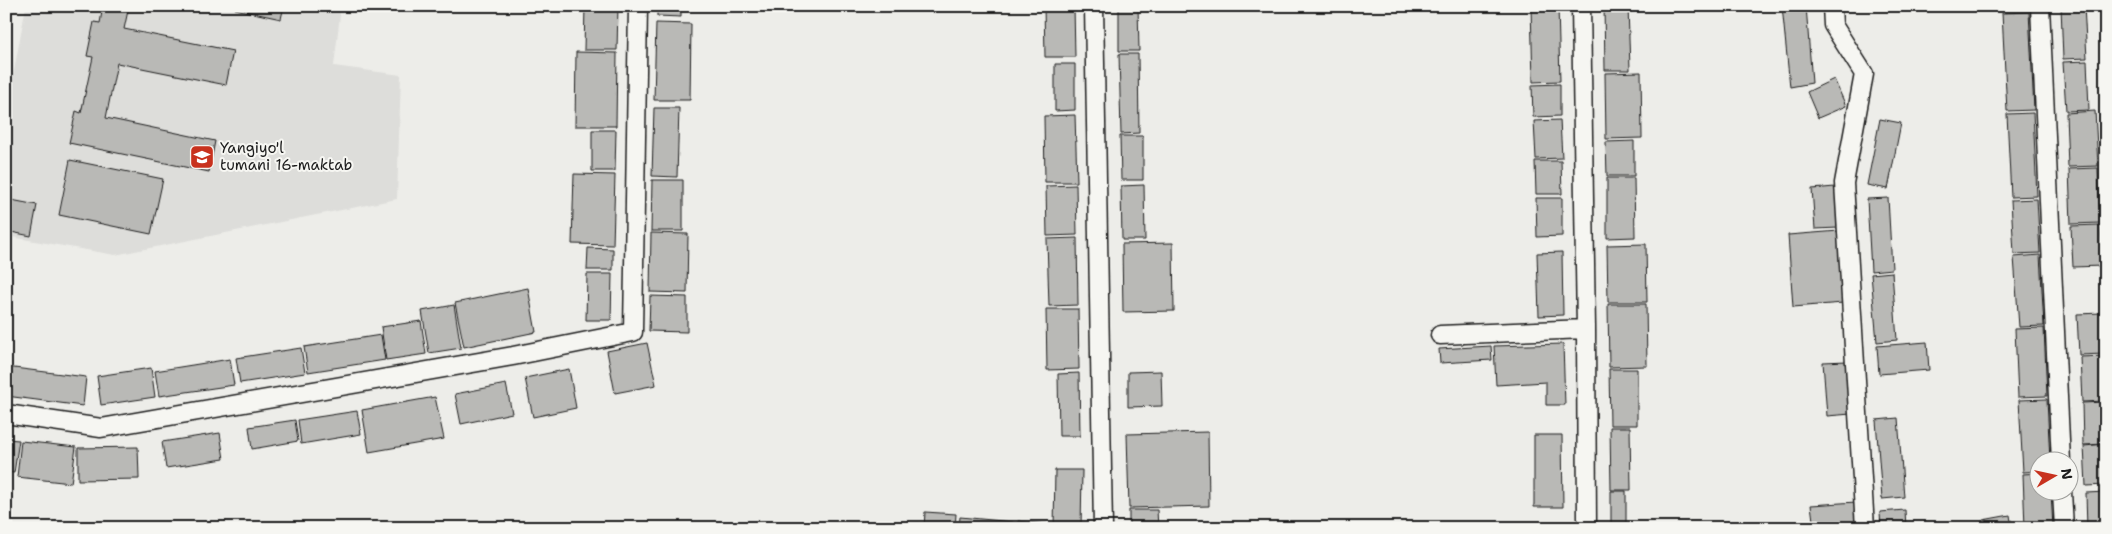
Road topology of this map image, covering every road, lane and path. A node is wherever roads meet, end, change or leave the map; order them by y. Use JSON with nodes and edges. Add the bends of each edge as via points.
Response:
{"nodes":[{"id":1,"x":638,"y":6,"type":"edge"},
{"id":2,"x":1094,"y":6,"type":"edge"},
{"id":3,"x":1581,"y":6,"type":"edge"},
{"id":4,"x":1832,"y":6,"type":"edge"},
{"id":5,"x":2040,"y":6,"type":"edge"},
{"id":6,"x":1586,"y":328,"type":"junction"},
{"id":7,"x":1440,"y":335,"type":"dead end"},
{"id":8,"x":6,"y":414,"type":"edge"},
{"id":9,"x":2061,"y":452,"type":"edge"},
{"id":10,"x":2063,"y":502,"type":"edge"},
{"id":11,"x":1103,"y":528,"type":"edge"},
{"id":12,"x":1587,"y":528,"type":"edge"},
{"id":13,"x":1865,"y":528,"type":"edge"},
{"id":14,"x":2064,"y":528,"type":"edge"}],
"edges":[{"from":1,"to":8,"type":"street","via":[[633,332],[101,428]]},
{"from":2,"to":11,"type":"street"},
{"from":3,"to":6,"type":"street"},
{"from":4,"to":13,"type":"street","via":[[1833,25],[1864,74],[1844,183]]},
{"from":5,"to":9,"type":"street"},
{"from":6,"to":7,"type":"street"},
{"from":6,"to":12,"type":"street"},
{"from":10,"to":14,"type":"street"}]}
